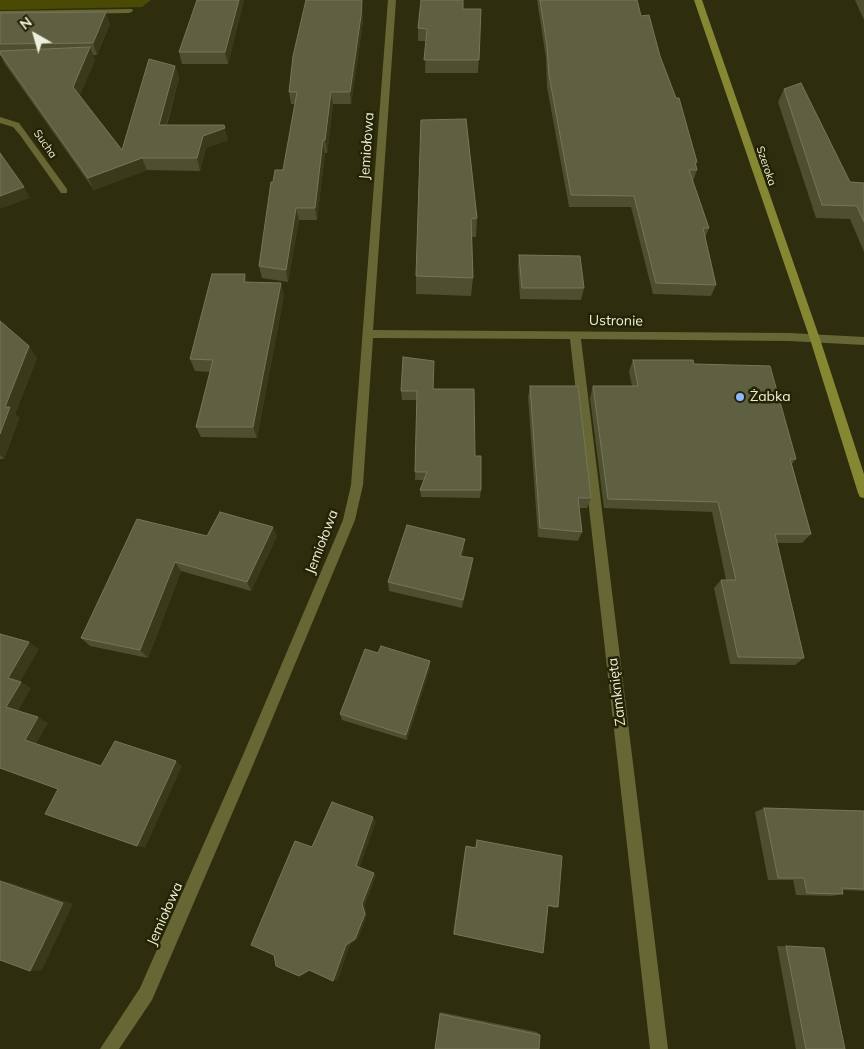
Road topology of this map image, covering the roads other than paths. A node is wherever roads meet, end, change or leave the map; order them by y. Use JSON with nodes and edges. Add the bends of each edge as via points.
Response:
{"nodes":[{"id":1,"x":392,"y":0,"type":"edge"},
{"id":2,"x":698,"y":0,"type":"edge"},
{"id":3,"x":129,"y":11,"type":"dead end"},
{"id":4,"x":0,"y":13,"type":"edge"},
{"id":5,"x":0,"y":120,"type":"edge"},
{"id":6,"x":64,"y":191,"type":"dead end"},
{"id":7,"x":368,"y":334,"type":"junction"},
{"id":8,"x":575,"y":335,"type":"junction"},
{"id":9,"x":814,"y":339,"type":"junction"},
{"id":10,"x":864,"y":341,"type":"edge"},
{"id":11,"x":864,"y":493,"type":"edge"},
{"id":12,"x":109,"y":1049,"type":"edge"},
{"id":13,"x":658,"y":1049,"type":"edge"}],
"edges":[{"from":1,"to":7,"type":"street","name":"Jemiołowa"},
{"from":2,"to":9,"type":"street","name":"Szeroka"},
{"from":3,"to":4,"type":"street"},
{"from":5,"to":6,"type":"street","name":"Sucha","via":[[16,125]]},
{"from":7,"to":8,"type":"street","name":"Ustronie"},
{"from":7,"to":12,"type":"street","name":"Jemiołowa","via":[[357,485],[349,520],[146,994]]},
{"from":8,"to":9,"type":"street","name":"Ustronie"},
{"from":8,"to":13,"type":"street","name":"Zamknięta"},
{"from":9,"to":10,"type":"street","name":"Ustronie"},
{"from":9,"to":11,"type":"street","name":"Szeroka"}]}
